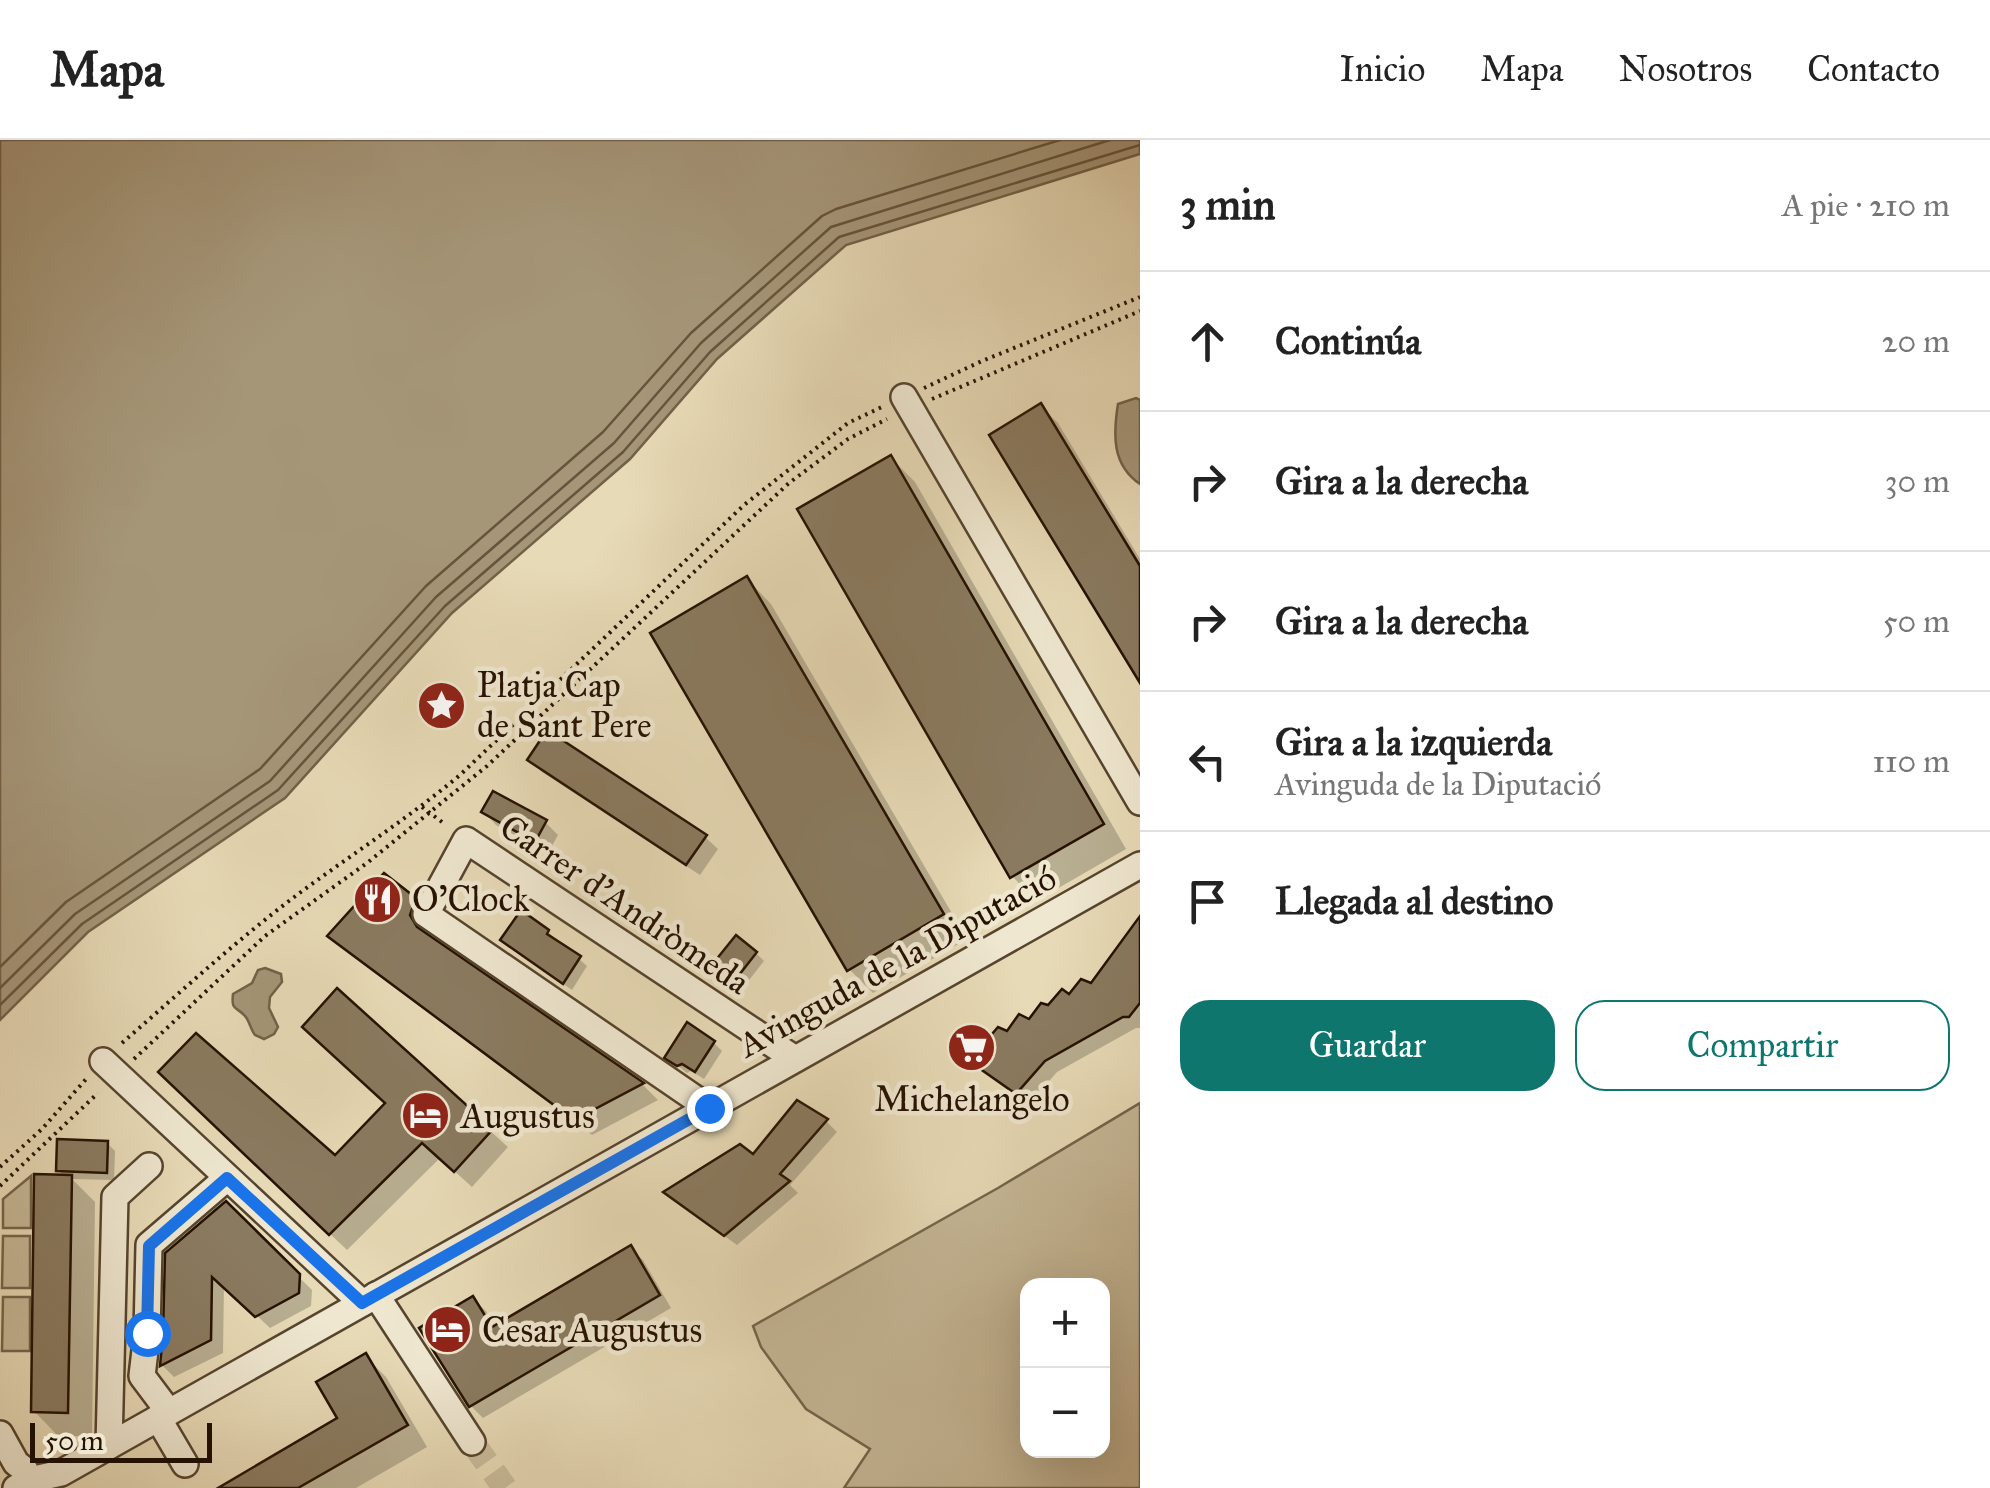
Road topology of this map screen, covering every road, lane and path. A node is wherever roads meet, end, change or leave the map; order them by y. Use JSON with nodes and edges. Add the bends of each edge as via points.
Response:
{"nodes":[{"id":1,"x":1140,"y":296,"type":"edge"},
{"id":2,"x":1140,"y":311,"type":"edge"},
{"id":3,"x":906,"y":403,"type":"junction"},
{"id":4,"x":1140,"y":802,"type":"edge"},
{"id":5,"x":422,"y":807,"type":"junction"},
{"id":6,"x":434,"y":815,"type":"junction"},
{"id":7,"x":1140,"y":864,"type":"edge"},
{"id":8,"x":795,"y":1059,"type":"junction"},
{"id":9,"x":110,"y":1068,"type":"junction"},
{"id":10,"x":709,"y":1108,"type":"junction"},
{"id":11,"x":149,"y":1166,"type":"dead end"},
{"id":12,"x":0,"y":1168,"type":"edge"},
{"id":13,"x":227,"y":1178,"type":"junction"},
{"id":14,"x":0,"y":1186,"type":"edge"},
{"id":15,"x":369,"y":1299,"type":"junction"},
{"id":16,"x":164,"y":1415,"type":"junction"},
{"id":17,"x":0,"y":1434,"type":"edge"},
{"id":18,"x":472,"y":1442,"type":"tunnel mouth"},
{"id":19,"x":108,"y":1446,"type":"junction"},
{"id":20,"x":186,"y":1464,"type":"dead end"},
{"id":21,"x":20,"y":1479,"type":"edge"},
{"id":22,"x":54,"y":1481,"type":"edge"}],
"edges":[{"from":1,"to":3,"type":"path","via":[[982,361]]},
{"from":2,"to":3,"type":"path"},
{"from":3,"to":4,"type":"street"},
{"from":3,"to":5,"type":"path","via":[[848,423],[744,506]]},
{"from":3,"to":6,"type":"path","via":[[789,483]]},
{"from":5,"to":6,"type":"path"},
{"from":5,"to":9,"type":"path","via":[[258,925]]},
{"from":6,"to":9,"type":"path","via":[[266,936]]},
{"from":7,"to":8,"type":"street","name":"Avinguda de la Diputació"},
{"from":8,"to":10,"type":"street","name":"Avinguda de la Diputació"},
{"from":8,"to":10,"type":"street","name":"Carrer d'Andròmeda","via":[[466,840],[426,914]]},
{"from":9,"to":12,"type":"path"},
{"from":9,"to":13,"type":"street"},
{"from":9,"to":14,"type":"path"},
{"from":10,"to":15,"type":"street","name":"Avinguda de la Diputació"},
{"from":11,"to":19,"type":"street","via":[[115,1197]]},
{"from":13,"to":15,"type":"street"},
{"from":13,"to":16,"type":"street","via":[[149,1246],[142,1376]]},
{"from":15,"to":16,"type":"street","name":"Avinguda de la Diputació"},
{"from":15,"to":18,"type":"street"},
{"from":16,"to":19,"type":"street","name":"Avinguda de la Diputació"},
{"from":16,"to":20,"type":"street"},
{"from":17,"to":21,"type":"street"},
{"from":19,"to":22,"type":"street","name":"Avinguda de la Diputació"},
{"from":21,"to":22,"type":"street","name":"Avinguda de la Diputació"}]}
